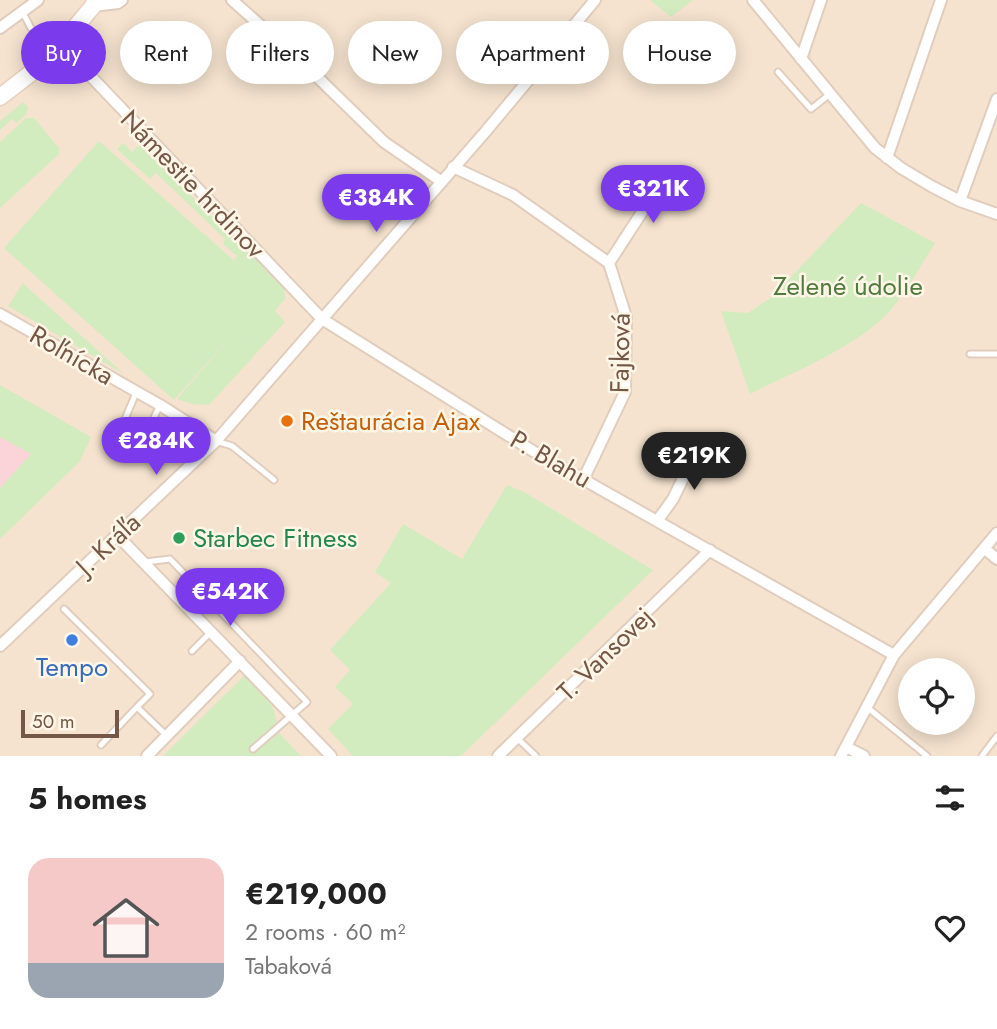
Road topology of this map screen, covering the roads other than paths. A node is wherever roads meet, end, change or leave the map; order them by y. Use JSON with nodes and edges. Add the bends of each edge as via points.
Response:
{"nodes":[{"id":1,"x":38,"y":0,"type":"edge"},
{"id":2,"x":122,"y":0,"type":"edge"},
{"id":3,"x":232,"y":0,"type":"edge"},
{"id":4,"x":594,"y":0,"type":"edge"},
{"id":5,"x":753,"y":0,"type":"edge"},
{"id":6,"x":821,"y":0,"type":"edge"},
{"id":7,"x":942,"y":0,"type":"edge"},
{"id":8,"x":94,"y":3,"type":"edge"},
{"id":9,"x":22,"y":11,"type":"junction"},
{"id":10,"x":27,"y":21,"type":"edge"},
{"id":11,"x":80,"y":21,"type":"edge"},
{"id":12,"x":0,"y":28,"type":"edge"},
{"id":13,"x":801,"y":59,"type":"junction"},
{"id":14,"x":778,"y":72,"type":"dead end"},
{"id":15,"x":21,"y":81,"type":"edge"},
{"id":16,"x":103,"y":84,"type":"edge"},
{"id":17,"x":830,"y":94,"type":"junction"},
{"id":18,"x":0,"y":97,"type":"edge"},
{"id":19,"x":997,"y":99,"type":"edge"},
{"id":20,"x":887,"y":158,"type":"junction"},
{"id":21,"x":453,"y":167,"type":"junction"},
{"id":22,"x":687,"y":175,"type":"dead end"},
{"id":23,"x":442,"y":182,"type":"junction"},
{"id":24,"x":960,"y":201,"type":"junction"},
{"id":25,"x":997,"y":214,"type":"edge"},
{"id":26,"x":609,"y":263,"type":"junction"},
{"id":27,"x":0,"y":314,"type":"edge"},
{"id":28,"x":322,"y":319,"type":"junction"},
{"id":29,"x":970,"y":354,"type":"dead end"},
{"id":30,"x":997,"y":354,"type":"edge"},
{"id":31,"x":136,"y":393,"type":"junction"},
{"id":32,"x":160,"y":405,"type":"junction"},
{"id":33,"x":216,"y":441,"type":"junction"},
{"id":34,"x":699,"y":445,"type":"dead end"},
{"id":35,"x":584,"y":478,"type":"junction"},
{"id":36,"x":274,"y":480,"type":"dead end"},
{"id":37,"x":657,"y":521,"type":"junction"},
{"id":38,"x":997,"y":533,"type":"edge"},
{"id":39,"x":117,"y":535,"type":"junction"},
{"id":40,"x":985,"y":548,"type":"junction"},
{"id":41,"x":710,"y":550,"type":"junction"},
{"id":42,"x":997,"y":559,"type":"edge"},
{"id":43,"x":144,"y":562,"type":"junction"},
{"id":44,"x":64,"y":609,"type":"dead end"},
{"id":45,"x":212,"y":631,"type":"junction"},
{"id":46,"x":0,"y":646,"type":"edge"},
{"id":47,"x":192,"y":651,"type":"dead end"},
{"id":48,"x":894,"y":654,"type":"junction"},
{"id":49,"x":240,"y":661,"type":"junction"},
{"id":50,"x":137,"y":707,"type":"junction"},
{"id":51,"x":868,"y":708,"type":"junction"},
{"id":52,"x":291,"y":714,"type":"junction"},
{"id":53,"x":167,"y":736,"type":"junction"},
{"id":54,"x":997,"y":736,"type":"edge"},
{"id":55,"x":517,"y":738,"type":"junction"},
{"id":56,"x":101,"y":745,"type":"dead end"},
{"id":57,"x":253,"y":749,"type":"dead end"},
{"id":58,"x":844,"y":752,"type":"edge"},
{"id":59,"x":147,"y":756,"type":"edge"},
{"id":60,"x":331,"y":756,"type":"edge"},
{"id":61,"x":498,"y":756,"type":"edge"},
{"id":62,"x":536,"y":756,"type":"edge"},
{"id":63,"x":864,"y":756,"type":"edge"},
{"id":64,"x":927,"y":756,"type":"edge"},
{"id":65,"x":982,"y":756,"type":"edge"}],
"edges":[{"from":1,"to":9,"type":"street"},
{"from":2,"to":8,"type":"street"},
{"from":3,"to":23,"type":"street","via":[[384,142]]},
{"from":4,"to":21,"type":"street","name":"J. Kráľa"},
{"from":5,"to":13,"type":"street"},
{"from":6,"to":13,"type":"street"},
{"from":7,"to":20,"type":"street"},
{"from":8,"to":11,"type":"main road"},
{"from":9,"to":10,"type":"lane"},
{"from":9,"to":12,"type":"street"},
{"from":13,"to":17,"type":"street"},
{"from":14,"to":17,"type":"lane","via":[[811,109]]},
{"from":15,"to":18,"type":"main road"},
{"from":16,"to":28,"type":"street","name":"Námestie hrdinov"},
{"from":17,"to":20,"type":"street"},
{"from":19,"to":24,"type":"street"},
{"from":20,"to":24,"type":"street"},
{"from":21,"to":23,"type":"street","name":"J. Kráľa"},
{"from":21,"to":26,"type":"street","via":[[513,195]]},
{"from":22,"to":26,"type":"street","via":[[656,192]]},
{"from":23,"to":28,"type":"street","name":"J. Kráľa"},
{"from":24,"to":25,"type":"street"},
{"from":26,"to":35,"type":"street","name":"Fajková","via":[[626,317],[625,392]]},
{"from":27,"to":31,"type":"street","name":"Roľnícka"},
{"from":28,"to":33,"type":"street","name":"J. Kráľa"},
{"from":28,"to":35,"type":"street","name":"P. Blahu"},
{"from":29,"to":30,"type":"lane"},
{"from":31,"to":32,"type":"street","name":"Roľnícka"},
{"from":31,"to":32,"type":"lane","via":[[125,419],[148,430]]},
{"from":32,"to":33,"type":"street","name":"Roľnícka"},
{"from":33,"to":36,"type":"lane","via":[[232,446]]},
{"from":33,"to":39,"type":"street","name":"J. Kráľa"},
{"from":34,"to":37,"type":"street"},
{"from":35,"to":37,"type":"street","name":"P. Blahu"},
{"from":37,"to":41,"type":"street","name":"P. Blahu"},
{"from":38,"to":40,"type":"street"},
{"from":39,"to":43,"type":"street"},
{"from":39,"to":46,"type":"street","name":"J. Kráľa"},
{"from":40,"to":42,"type":"street"},
{"from":40,"to":48,"type":"street"},
{"from":41,"to":48,"type":"street","name":"P. Blahu"},
{"from":41,"to":55,"type":"street","name":"T. Vansovej"},
{"from":43,"to":45,"type":"street"},
{"from":43,"to":52,"type":"lane","via":[[170,559],[306,702]]},
{"from":44,"to":50,"type":"lane","via":[[150,694]]},
{"from":45,"to":47,"type":"lane"},
{"from":45,"to":49,"type":"street"},
{"from":48,"to":51,"type":"street"},
{"from":49,"to":52,"type":"street"},
{"from":49,"to":53,"type":"street"},
{"from":50,"to":53,"type":"lane"},
{"from":50,"to":56,"type":"lane"},
{"from":51,"to":58,"type":"street"},
{"from":51,"to":64,"type":"lane"},
{"from":52,"to":57,"type":"lane"},
{"from":52,"to":60,"type":"street"},
{"from":53,"to":59,"type":"street"},
{"from":54,"to":65,"type":"lane"},
{"from":55,"to":61,"type":"street","name":"T. Vansovej"},
{"from":55,"to":62,"type":"lane"},
{"from":58,"to":63,"type":"street"}]}
